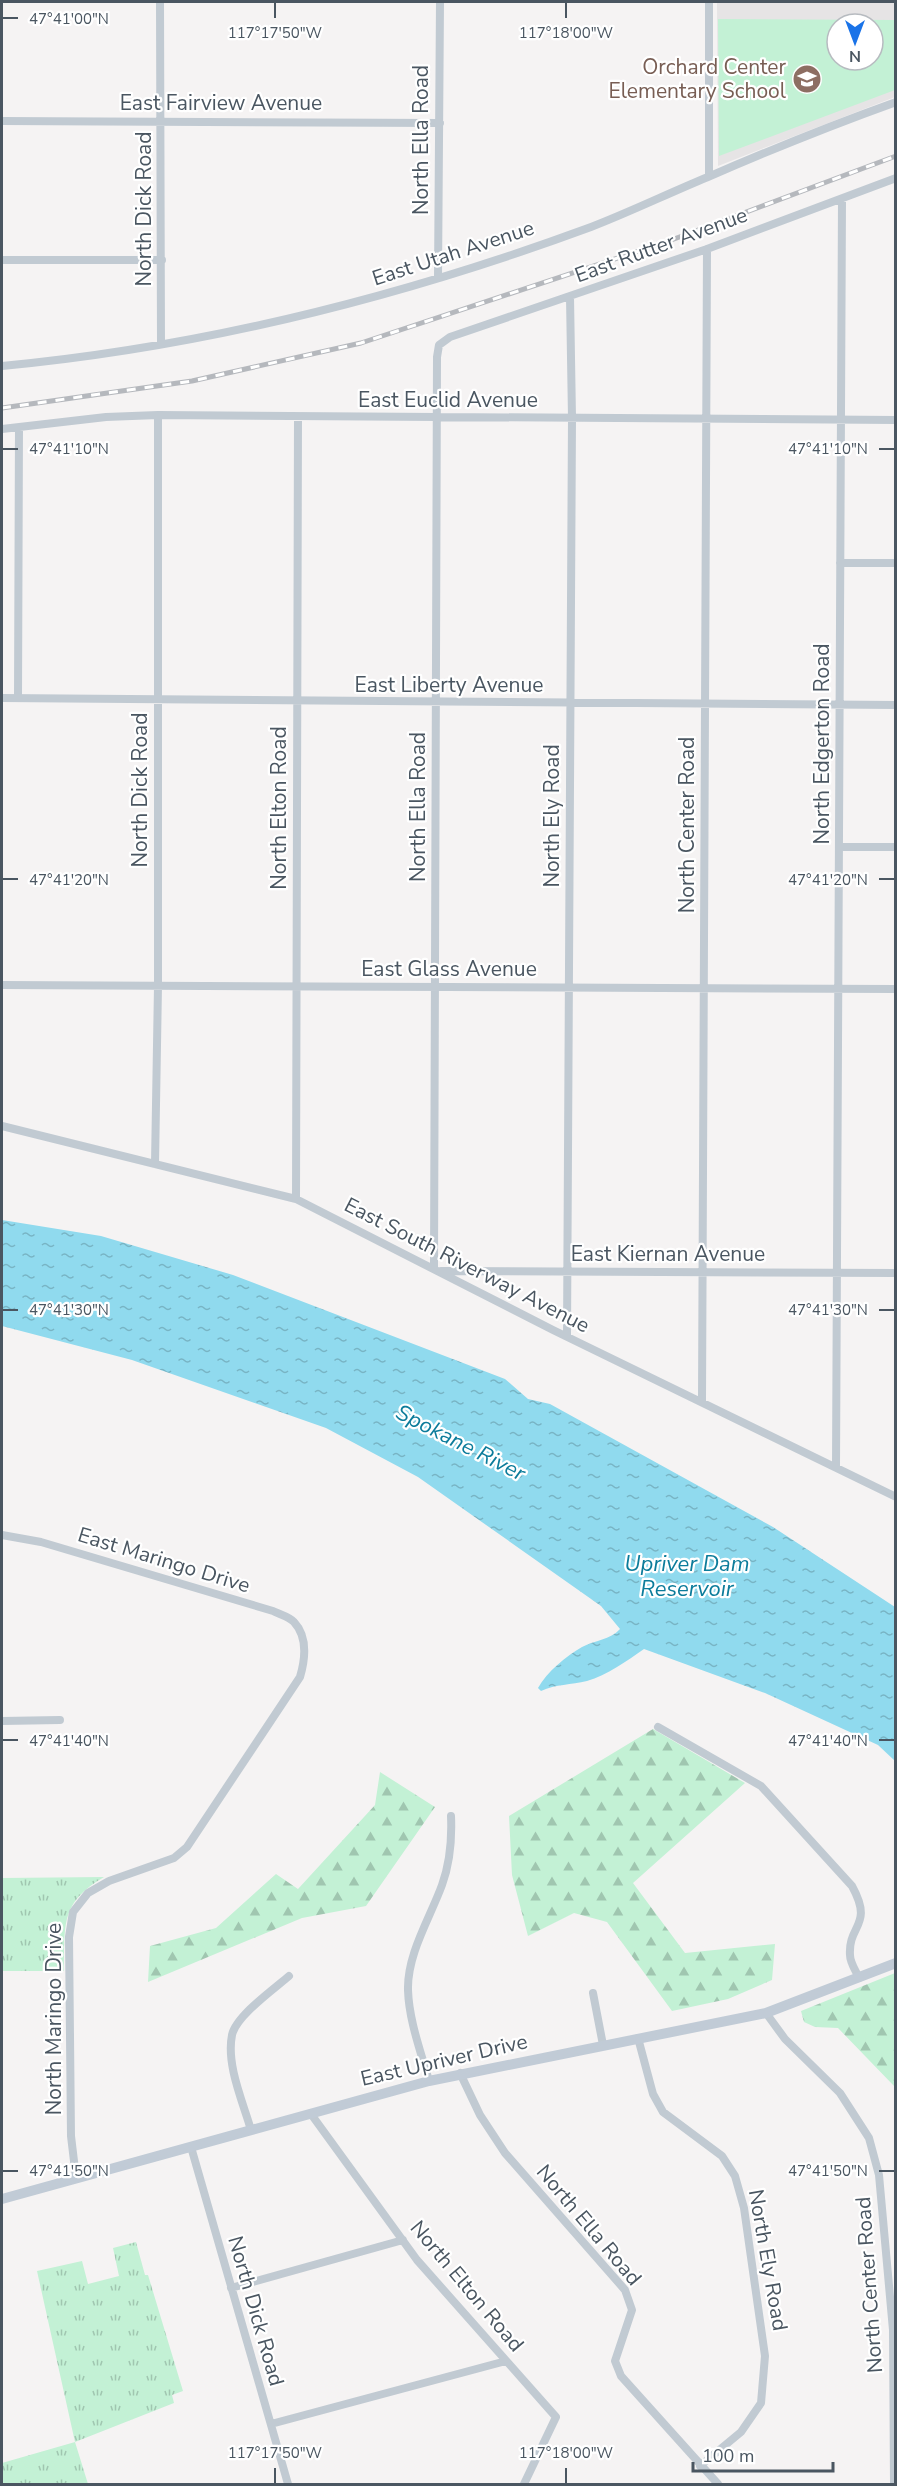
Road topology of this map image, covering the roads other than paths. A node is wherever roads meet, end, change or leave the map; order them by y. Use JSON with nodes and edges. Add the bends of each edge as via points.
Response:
{"nodes":[{"id":1,"x":160,"y":2,"type":"edge"},
{"id":2,"x":440,"y":2,"type":"edge"},
{"id":3,"x":709,"y":2,"type":"edge"},
{"id":4,"x":896,"y":102,"type":"edge"},
{"id":5,"x":2,"y":121,"type":"edge"},
{"id":6,"x":162,"y":121,"type":"junction"},
{"id":7,"x":440,"y":123,"type":"junction"},
{"id":8,"x":709,"y":176,"type":"junction"},
{"id":9,"x":896,"y":178,"type":"edge"},
{"id":10,"x":842,"y":200,"type":"junction"},
{"id":11,"x":706,"y":249,"type":"junction"},
{"id":12,"x":2,"y":260,"type":"edge"},
{"id":13,"x":162,"y":260,"type":"junction"},
{"id":14,"x":438,"y":278,"type":"junction"},
{"id":15,"x":570,"y":297,"type":"junction"},
{"id":16,"x":161,"y":344,"type":"junction"},
{"id":17,"x":439,"y":345,"type":"joint"},
{"id":18,"x":2,"y":366,"type":"edge"},
{"id":19,"x":158,"y":415,"type":"junction"},
{"id":20,"x":298,"y":417,"type":"junction"},
{"id":21,"x":438,"y":418,"type":"junction"},
{"id":22,"x":572,"y":418,"type":"junction"},
{"id":23,"x":708,"y":419,"type":"junction"},
{"id":24,"x":840,"y":420,"type":"junction"},
{"id":25,"x":896,"y":420,"type":"edge"},
{"id":26,"x":19,"y":427,"type":"junction"},
{"id":27,"x":2,"y":429,"type":"edge"},
{"id":28,"x":896,"y":562,"type":"edge"},
{"id":29,"x":840,"y":563,"type":"junction"},
{"id":30,"x":2,"y":698,"type":"edge"},
{"id":31,"x":18,"y":699,"type":"junction"},
{"id":32,"x":158,"y":701,"type":"junction"},
{"id":33,"x":297,"y":701,"type":"junction"},
{"id":34,"x":436,"y":703,"type":"junction"},
{"id":35,"x":571,"y":704,"type":"junction"},
{"id":36,"x":706,"y":704,"type":"junction"},
{"id":37,"x":840,"y":704,"type":"junction"},
{"id":38,"x":896,"y":705,"type":"edge"},
{"id":39,"x":839,"y":847,"type":"junction"},
{"id":40,"x":896,"y":847,"type":"edge"},
{"id":41,"x":2,"y":985,"type":"edge"},
{"id":42,"x":158,"y":986,"type":"junction"},
{"id":43,"x":297,"y":987,"type":"junction"},
{"id":44,"x":435,"y":987,"type":"junction"},
{"id":45,"x":569,"y":988,"type":"junction"},
{"id":46,"x":704,"y":988,"type":"junction"},
{"id":47,"x":838,"y":989,"type":"junction"},
{"id":48,"x":896,"y":989,"type":"edge"},
{"id":49,"x":2,"y":1126,"type":"edge"},
{"id":50,"x":155,"y":1164,"type":"junction"},
{"id":51,"x":296,"y":1199,"type":"junction"},
{"id":52,"x":437,"y":1270,"type":"junction"},
{"id":53,"x":568,"y":1271,"type":"junction"},
{"id":54,"x":703,"y":1272,"type":"junction"},
{"id":55,"x":838,"y":1273,"type":"junction"},
{"id":56,"x":896,"y":1273,"type":"edge"},
{"id":57,"x":567,"y":1336,"type":"junction"},
{"id":58,"x":702,"y":1401,"type":"junction"},
{"id":59,"x":836,"y":1467,"type":"junction"},
{"id":60,"x":896,"y":1497,"type":"edge"},
{"id":61,"x":2,"y":1535,"type":"edge"},
{"id":62,"x":303,"y":1640,"type":"joint"},
{"id":63,"x":60,"y":1719,"type":"dead end"},
{"id":64,"x":2,"y":1721,"type":"edge"},
{"id":65,"x":658,"y":1727,"type":"dead end"},
{"id":66,"x":451,"y":1816,"type":"dead end"},
{"id":67,"x":896,"y":1963,"type":"edge"},
{"id":68,"x":289,"y":1976,"type":"dead end"},
{"id":69,"x":859,"y":1978,"type":"junction"},
{"id":70,"x":593,"y":1993,"type":"dead end"},
{"id":71,"x":766,"y":2013,"type":"junction"},
{"id":72,"x":638,"y":2038,"type":"junction"},
{"id":73,"x":603,"y":2045,"type":"junction"},
{"id":74,"x":460,"y":2073,"type":"junction"},
{"id":75,"x":429,"y":2081,"type":"junction"},
{"id":76,"x":311,"y":2114,"type":"junction"},
{"id":77,"x":251,"y":2130,"type":"junction"},
{"id":78,"x":191,"y":2147,"type":"junction"},
{"id":79,"x":76,"y":2178,"type":"junction"},
{"id":80,"x":2,"y":2199,"type":"edge"},
{"id":81,"x":403,"y":2240,"type":"junction"},
{"id":82,"x":231,"y":2288,"type":"junction"},
{"id":83,"x":506,"y":2361,"type":"junction"},
{"id":84,"x":271,"y":2424,"type":"junction"},
{"id":85,"x":700,"y":2466,"type":"junction"},
{"id":86,"x":288,"y":2484,"type":"edge"},
{"id":87,"x":524,"y":2484,"type":"edge"},
{"id":88,"x":718,"y":2484,"type":"edge"},
{"id":89,"x":894,"y":2484,"type":"edge"}],
"edges":[{"from":1,"to":6,"type":"street","name":"North Dick Road"},
{"from":2,"to":7,"type":"street","name":"North Ella Road"},
{"from":3,"to":8,"type":"street"},
{"from":4,"to":8,"type":"street","name":"East Utah Avenue"},
{"from":5,"to":6,"type":"street","name":"East Fairview Avenue"},
{"from":6,"to":7,"type":"street","name":"East Fairview Avenue"},
{"from":6,"to":13,"type":"street","name":"North Dick Road"},
{"from":7,"to":14,"type":"street","name":"North Ella Road"},
{"from":8,"to":14,"type":"street","name":"East Utah Avenue","via":[[594,226]]},
{"from":9,"to":10,"type":"street","name":"East Rutter Avenue"},
{"from":10,"to":11,"type":"street","name":"East Rutter Avenue"},
{"from":10,"to":24,"type":"street","name":"North Edgerton Road"},
{"from":11,"to":15,"type":"street","name":"East Rutter Avenue"},
{"from":11,"to":23,"type":"street","name":"North Center Road"},
{"from":12,"to":13,"type":"street"},
{"from":13,"to":16,"type":"street","name":"North Dick Road"},
{"from":14,"to":16,"type":"street","name":"East Utah Avenue","via":[[302,316]]},
{"from":15,"to":17,"type":"street","name":"East Rutter Avenue","via":[[450,337]]},
{"from":15,"to":22,"type":"street","name":"North Ely Road"},
{"from":16,"to":18,"type":"street","name":"East Utah Avenue"},
{"from":17,"to":21,"type":"street","name":"North Ella Road"},
{"from":19,"to":20,"type":"street","name":"East Euclid Avenue"},
{"from":19,"to":26,"type":"street","name":"East Euclid Avenue"},
{"from":19,"to":32,"type":"street","name":"North Dick Road"},
{"from":20,"to":21,"type":"street","name":"East Euclid Avenue"},
{"from":20,"to":33,"type":"street","name":"North Elton Road"},
{"from":21,"to":22,"type":"street","name":"East Euclid Avenue"},
{"from":21,"to":34,"type":"street","name":"North Ella Road"},
{"from":22,"to":23,"type":"street","name":"East Euclid Avenue"},
{"from":22,"to":35,"type":"street","name":"North Ely Road"},
{"from":23,"to":24,"type":"street","name":"East Euclid Avenue"},
{"from":23,"to":36,"type":"street","name":"North Center Road"},
{"from":24,"to":25,"type":"street","name":"East Euclid Avenue"},
{"from":24,"to":29,"type":"street","name":"North Edgerton Road"},
{"from":26,"to":27,"type":"street","name":"East Euclid Avenue"},
{"from":26,"to":31,"type":"street"},
{"from":28,"to":29,"type":"street"},
{"from":29,"to":37,"type":"street","name":"North Edgerton Road"},
{"from":30,"to":31,"type":"street","name":"East Liberty Avenue"},
{"from":31,"to":32,"type":"street","name":"East Liberty Avenue"},
{"from":32,"to":33,"type":"street","name":"East Liberty Avenue"},
{"from":32,"to":42,"type":"street","name":"North Dick Road"},
{"from":33,"to":34,"type":"street","name":"East Liberty Avenue"},
{"from":33,"to":43,"type":"street","name":"North Elton Road"},
{"from":34,"to":35,"type":"street","name":"East Liberty Avenue"},
{"from":34,"to":44,"type":"street","name":"North Ella Road"},
{"from":35,"to":36,"type":"street","name":"East Liberty Avenue"},
{"from":35,"to":45,"type":"street","name":"North Ely Road"},
{"from":36,"to":37,"type":"street","name":"East Liberty Avenue"},
{"from":36,"to":46,"type":"street","name":"North Center Road"},
{"from":37,"to":38,"type":"street","name":"East Liberty Avenue"},
{"from":37,"to":39,"type":"street","name":"North Edgerton Road"},
{"from":39,"to":40,"type":"street"},
{"from":39,"to":47,"type":"street","name":"North Edgerton Road"},
{"from":41,"to":42,"type":"street","name":"East Glass Avenue"},
{"from":42,"to":43,"type":"street","name":"East Glass Avenue"},
{"from":42,"to":50,"type":"street","name":"North Dick Road"},
{"from":43,"to":44,"type":"street","name":"East Glass Avenue"},
{"from":43,"to":51,"type":"street","name":"North Elton Road"},
{"from":44,"to":45,"type":"street","name":"East Glass Avenue"},
{"from":44,"to":52,"type":"street","name":"North Ella Road"},
{"from":45,"to":46,"type":"street","name":"East Glass Avenue"},
{"from":45,"to":53,"type":"street","name":"North Ely Road"},
{"from":46,"to":47,"type":"street","name":"East Glass Avenue"},
{"from":46,"to":54,"type":"street","name":"North Center Road"},
{"from":47,"to":48,"type":"street","name":"East Glass Avenue"},
{"from":47,"to":55,"type":"street","name":"North Edgerton Road"},
{"from":49,"to":50,"type":"street","name":"East South Riverway Avenue"},
{"from":50,"to":51,"type":"street","name":"East South Riverway Avenue"},
{"from":51,"to":52,"type":"street","name":"East South Riverway Avenue"},
{"from":52,"to":53,"type":"street","name":"East Kiernan Avenue"},
{"from":52,"to":57,"type":"street","name":"East South Riverway Avenue"},
{"from":53,"to":54,"type":"street","name":"East Kiernan Avenue"},
{"from":53,"to":57,"type":"street","name":"North Ely Road"},
{"from":54,"to":55,"type":"street","name":"East Kiernan Avenue"},
{"from":54,"to":58,"type":"street","name":"North Center Road"},
{"from":55,"to":56,"type":"street","name":"East Kiernan Avenue"},
{"from":55,"to":59,"type":"street","name":"North Edgerton Road"},
{"from":57,"to":58,"type":"street","name":"East South Riverway Avenue"},
{"from":58,"to":59,"type":"street","name":"East South Riverway Avenue"},
{"from":59,"to":60,"type":"street","name":"East South Riverway Avenue"},
{"from":61,"to":62,"type":"street","name":"East Maringo Drive","via":[[41,1542],[273,1611],[294,1622]]},
{"from":62,"to":79,"type":"street","name":"North Maringo Drive","via":[[305,1660],[300,1677],[187,1847],[159,1865],[109,1881],[88,1893],[73,1912],[69,1937],[71,2136]]},
{"from":63,"to":64,"type":"street"},
{"from":65,"to":69,"type":"street","via":[[761,1786],[852,1886],[860,1901],[862,1918],[850,1957]]},
{"from":66,"to":75,"type":"street","via":[[452,1841],[443,1882],[411,1964],[408,1989],[411,2016]]},
{"from":67,"to":69,"type":"main road","name":"East Upriver Drive"},
{"from":68,"to":77,"type":"street","via":[[244,2015],[232,2034],[232,2060]]},
{"from":69,"to":71,"type":"main road","name":"East Upriver Drive"},
{"from":70,"to":73,"type":"street"},
{"from":71,"to":72,"type":"main road","name":"East Upriver Drive"},
{"from":71,"to":89,"type":"street","name":"North Center Road","via":[[785,2039],[840,2093],[869,2138],[879,2175],[893,2330]]},
{"from":72,"to":73,"type":"main road","name":"East Upriver Drive"},
{"from":72,"to":85,"type":"street","name":"North Ely Road","via":[[653,2094],[663,2112],[722,2156],[735,2176],[744,2208],[765,2356],[760,2403],[741,2432]]},
{"from":73,"to":74,"type":"main road","name":"East Upriver Drive"},
{"from":74,"to":75,"type":"main road","name":"East Upriver Drive"},
{"from":74,"to":85,"type":"street","name":"North Ella Road","via":[[480,2115],[505,2153],[625,2290],[632,2310],[615,2361],[621,2376]]},
{"from":75,"to":76,"type":"main road","name":"East Upriver Drive"},
{"from":76,"to":77,"type":"main road","name":"East Upriver Drive"},
{"from":76,"to":81,"type":"street","name":"North Elton Road"},
{"from":77,"to":78,"type":"main road","name":"East Upriver Drive"},
{"from":78,"to":79,"type":"main road","name":"East Upriver Drive"},
{"from":78,"to":82,"type":"street","name":"North Dick Road"},
{"from":79,"to":80,"type":"main road","name":"East Upriver Drive"},
{"from":81,"to":82,"type":"street"},
{"from":81,"to":83,"type":"street","name":"North Elton Road"},
{"from":82,"to":84,"type":"street","name":"North Dick Road"},
{"from":83,"to":84,"type":"street"},
{"from":83,"to":87,"type":"street","name":"North Elton Road","via":[[556,2417]]},
{"from":84,"to":86,"type":"street","name":"North Dick Road"},
{"from":85,"to":88,"type":"street","name":"North Ella Road"}]}
